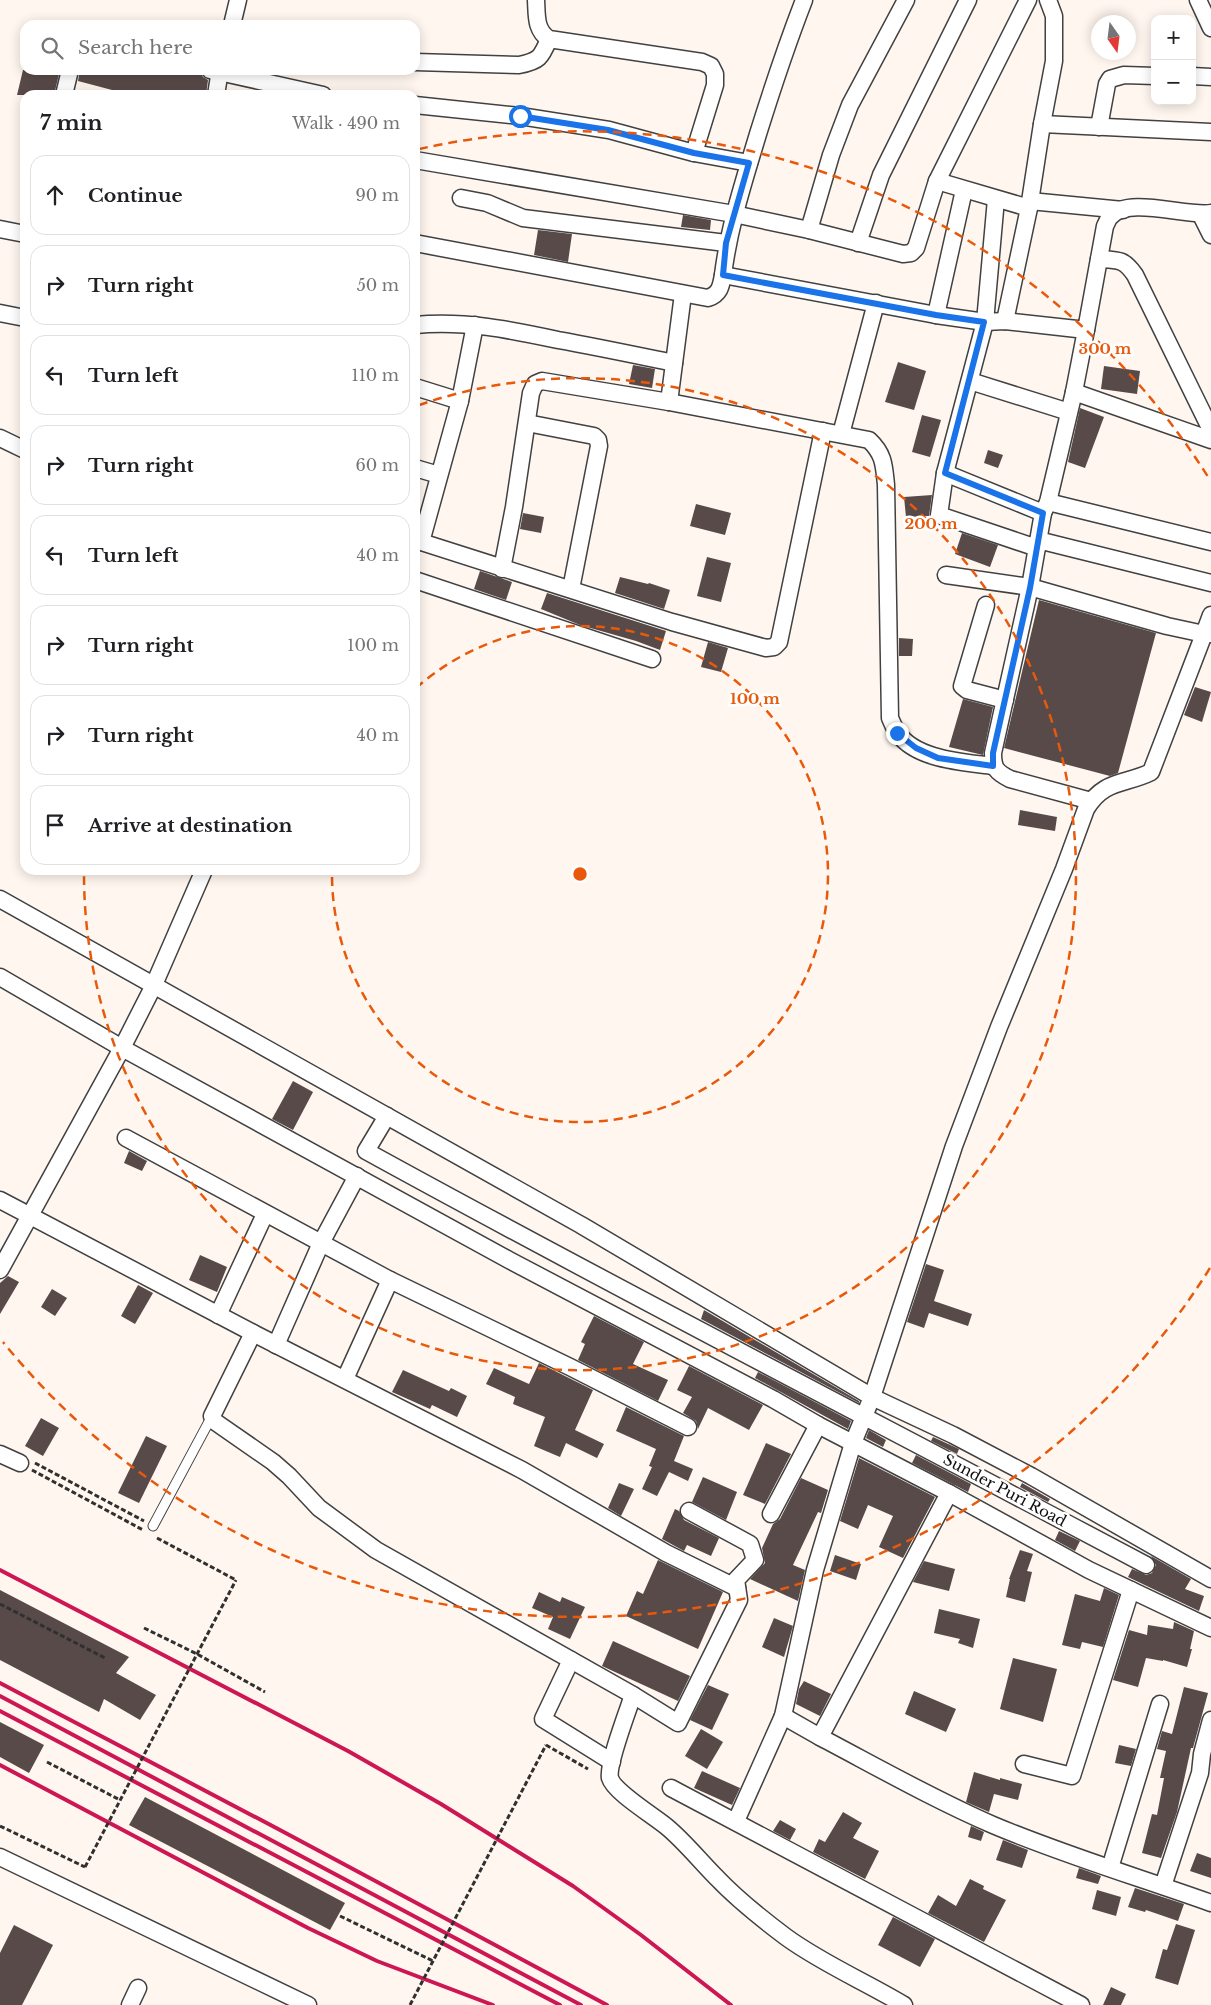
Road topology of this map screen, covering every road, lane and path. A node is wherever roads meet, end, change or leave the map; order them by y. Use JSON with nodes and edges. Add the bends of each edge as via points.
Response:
{"nodes":[{"id":1,"x":238,"y":0,"type":"edge"},
{"id":2,"x":536,"y":0,"type":"edge"},
{"id":3,"x":804,"y":0,"type":"edge"},
{"id":4,"x":906,"y":0,"type":"edge"},
{"id":5,"x":968,"y":0,"type":"edge"},
{"id":6,"x":1028,"y":0,"type":"edge"},
{"id":7,"x":1048,"y":0,"type":"edge"},
{"id":8,"x":1198,"y":0,"type":"edge"},
{"id":9,"x":233,"y":20,"type":"edge"},
{"id":10,"x":1211,"y":28,"type":"edge"},
{"id":11,"x":549,"y":40,"type":"junction"},
{"id":12,"x":420,"y":62,"type":"edge"},
{"id":13,"x":69,"y":75,"type":"edge"},
{"id":14,"x":217,"y":75,"type":"edge"},
{"id":15,"x":235,"y":75,"type":"edge"},
{"id":16,"x":1151,"y":76,"type":"edge"},
{"id":17,"x":1196,"y":76,"type":"edge"},
{"id":18,"x":1211,"y":77,"type":"edge"},
{"id":19,"x":65,"y":90,"type":"edge"},
{"id":20,"x":216,"y":90,"type":"edge"},
{"id":21,"x":301,"y":90,"type":"edge"},
{"id":22,"x":420,"y":106,"type":"edge"},
{"id":23,"x":1042,"y":124,"type":"junction"},
{"id":24,"x":1099,"y":127,"type":"junction"},
{"id":25,"x":1211,"y":132,"type":"edge"},
{"id":26,"x":694,"y":153,"type":"junction"},
{"id":27,"x":420,"y":161,"type":"edge"},
{"id":28,"x":749,"y":163,"type":"junction"},
{"id":29,"x":937,"y":181,"type":"junction"},
{"id":30,"x":964,"y":190,"type":"junction"},
{"id":31,"x":461,"y":198,"type":"dead end"},
{"id":32,"x":996,"y":199,"type":"junction"},
{"id":33,"x":1029,"y":205,"type":"junction"},
{"id":34,"x":1122,"y":210,"type":"junction"},
{"id":35,"x":734,"y":214,"type":"junction"},
{"id":36,"x":1206,"y":214,"type":"edge"},
{"id":37,"x":0,"y":229,"type":"edge"},
{"id":38,"x":809,"y":230,"type":"junction"},
{"id":39,"x":20,"y":233,"type":"edge"},
{"id":40,"x":1211,"y":235,"type":"edge"},
{"id":41,"x":726,"y":243,"type":"junction"},
{"id":42,"x":858,"y":243,"type":"junction"},
{"id":43,"x":420,"y":244,"type":"edge"},
{"id":44,"x":1099,"y":259,"type":"junction"},
{"id":45,"x":723,"y":275,"type":"junction"},
{"id":46,"x":683,"y":294,"type":"junction"},
{"id":47,"x":876,"y":304,"type":"junction"},
{"id":48,"x":0,"y":313,"type":"edge"},
{"id":49,"x":936,"y":315,"type":"junction"},
{"id":50,"x":20,"y":317,"type":"edge"},
{"id":51,"x":1005,"y":321,"type":"junction"},
{"id":52,"x":984,"y":322,"type":"junction"},
{"id":53,"x":420,"y":324,"type":"edge"},
{"id":54,"x":476,"y":325,"type":"junction"},
{"id":55,"x":1086,"y":330,"type":"junction"},
{"id":56,"x":674,"y":363,"type":"junction"},
{"id":57,"x":970,"y":381,"type":"junction"},
{"id":58,"x":420,"y":389,"type":"edge"},
{"id":59,"x":1074,"y":392,"type":"junction"},
{"id":60,"x":460,"y":401,"type":"junction"},
{"id":61,"x":669,"y":402,"type":"junction"},
{"id":62,"x":1069,"y":412,"type":"junction"},
{"id":63,"x":527,"y":422,"type":"junction"},
{"id":64,"x":1211,"y":430,"type":"edge"},
{"id":65,"x":823,"y":431,"type":"junction"},
{"id":66,"x":841,"y":434,"type":"junction"},
{"id":67,"x":0,"y":438,"type":"edge"},
{"id":68,"x":1211,"y":440,"type":"edge"},
{"id":69,"x":20,"y":448,"type":"edge"},
{"id":70,"x":420,"y":469,"type":"edge"},
{"id":71,"x":945,"y":473,"type":"junction"},
{"id":72,"x":439,"y":475,"type":"junction"},
{"id":73,"x":1046,"y":508,"type":"junction"},
{"id":74,"x":420,"y":535,"type":"edge"},
{"id":75,"x":420,"y":542,"type":"edge"},
{"id":76,"x":1211,"y":542,"type":"edge"},
{"id":77,"x":1038,"y":544,"type":"junction"},
{"id":78,"x":502,"y":569,"type":"junction"},
{"id":79,"x":946,"y":574,"type":"dead end"},
{"id":80,"x":420,"y":582,"type":"edge"},
{"id":81,"x":1211,"y":583,"type":"edge"},
{"id":82,"x":1030,"y":588,"type":"junction"},
{"id":83,"x":571,"y":589,"type":"junction"},
{"id":84,"x":986,"y":605,"type":"dead end"},
{"id":85,"x":1211,"y":615,"type":"edge"},
{"id":86,"x":1207,"y":634,"type":"edge"},
{"id":87,"x":652,"y":658,"type":"dead end"},
{"id":88,"x":1005,"y":700,"type":"junction"},
{"id":89,"x":993,"y":766,"type":"junction"},
{"id":90,"x":1091,"y":801,"type":"junction"},
{"id":91,"x":202,"y":875,"type":"edge"},
{"id":92,"x":0,"y":900,"type":"edge"},
{"id":93,"x":0,"y":977,"type":"edge"},
{"id":94,"x":153,"y":987,"type":"junction"},
{"id":95,"x":122,"y":1048,"type":"junction"},
{"id":96,"x":387,"y":1116,"type":"junction"},
{"id":97,"x":126,"y":1138,"type":"dead end"},
{"id":98,"x":366,"y":1151,"type":"junction"},
{"id":99,"x":355,"y":1175,"type":"junction"},
{"id":100,"x":0,"y":1200,"type":"edge"},
{"id":101,"x":265,"y":1214,"type":"junction"},
{"id":102,"x":30,"y":1216,"type":"junction"},
{"id":103,"x":320,"y":1244,"type":"junction"},
{"id":104,"x":0,"y":1270,"type":"edge"},
{"id":105,"x":390,"y":1280,"type":"junction"},
{"id":106,"x":218,"y":1315,"type":"junction"},
{"id":107,"x":253,"y":1333,"type":"junction"},
{"id":108,"x":276,"y":1345,"type":"junction"},
{"id":109,"x":345,"y":1379,"type":"junction"},
{"id":110,"x":872,"y":1397,"type":"junction"},
{"id":111,"x":864,"y":1415,"type":"junction"},
{"id":112,"x":212,"y":1416,"type":"junction"},
{"id":113,"x":818,"y":1426,"type":"junction"},
{"id":114,"x":688,"y":1427,"type":"dead end"},
{"id":115,"x":853,"y":1443,"type":"junction"},
{"id":116,"x":0,"y":1454,"type":"edge"},
{"id":117,"x":20,"y":1463,"type":"junction"},
{"id":118,"x":949,"y":1492,"type":"junction"},
{"id":119,"x":690,"y":1511,"type":"dead end"},
{"id":120,"x":771,"y":1514,"type":"dead end"},
{"id":121,"x":153,"y":1526,"type":"joint"},
{"id":122,"x":1146,"y":1565,"type":"dead end"},
{"id":123,"x":1211,"y":1579,"type":"edge"},
{"id":124,"x":737,"y":1588,"type":"junction"},
{"id":125,"x":1130,"y":1590,"type":"junction"},
{"id":126,"x":0,"y":1604,"type":"edge"},
{"id":127,"x":144,"y":1628,"type":"dead end"},
{"id":128,"x":1211,"y":1628,"type":"edge"},
{"id":129,"x":197,"y":1654,"type":"junction"},
{"id":130,"x":105,"y":1658,"type":"dead end"},
{"id":131,"x":570,"y":1660,"type":"junction"},
{"id":132,"x":265,"y":1692,"type":"dead end"},
{"id":133,"x":633,"y":1694,"type":"junction"},
{"id":134,"x":1160,"y":1704,"type":"dead end"},
{"id":135,"x":783,"y":1716,"type":"junction"},
{"id":136,"x":1211,"y":1720,"type":"edge"},
{"id":137,"x":820,"y":1737,"type":"junction"},
{"id":138,"x":47,"y":1762,"type":"dead end"},
{"id":139,"x":612,"y":1762,"type":"junction"},
{"id":140,"x":1024,"y":1764,"type":"dead end"},
{"id":141,"x":588,"y":1769,"type":"dead end"},
{"id":142,"x":671,"y":1788,"type":"dead end"},
{"id":143,"x":120,"y":1800,"type":"junction"},
{"id":144,"x":736,"y":1822,"type":"junction"},
{"id":145,"x":0,"y":1826,"type":"edge"},
{"id":146,"x":0,"y":1857,"type":"edge"},
{"id":147,"x":1110,"y":1868,"type":"junction"},
{"id":148,"x":1163,"y":1886,"type":"junction"},
{"id":149,"x":1211,"y":1903,"type":"edge"},
{"id":150,"x":340,"y":1916,"type":"dead end"},
{"id":151,"x":433,"y":1961,"type":"junction"},
{"id":152,"x":138,"y":1988,"type":"dead end"},
{"id":153,"x":130,"y":2005,"type":"edge"},
{"id":154,"x":308,"y":2005,"type":"edge"},
{"id":155,"x":410,"y":2005,"type":"edge"},
{"id":156,"x":904,"y":2005,"type":"edge"},
{"id":157,"x":1081,"y":2005,"type":"edge"}],
"edges":[{"from":1,"to":9,"type":"street"},
{"from":2,"to":11,"type":"street","via":[[538,26]]},
{"from":3,"to":28,"type":"street"},
{"from":4,"to":38,"type":"street","via":[[850,105]]},
{"from":5,"to":42,"type":"street","via":[[881,175]]},
{"from":6,"to":29,"type":"street"},
{"from":7,"to":23,"type":"street","via":[[1054,16],[1054,61]]},
{"from":8,"to":10,"type":"street"},
{"from":11,"to":12,"type":"street","via":[[540,58],[526,64]]},
{"from":11,"to":26,"type":"street","via":[[702,62],[711,66],[715,85]]},
{"from":13,"to":19,"type":"street"},
{"from":14,"to":20,"type":"street"},
{"from":15,"to":21,"type":"street"},
{"from":16,"to":24,"type":"street","via":[[1124,75],[1110,79],[1106,84]]},
{"from":17,"to":18,"type":"street"},
{"from":22,"to":26,"type":"street","via":[[520,116],[608,130]]},
{"from":23,"to":24,"type":"street"},
{"from":23,"to":33,"type":"street"},
{"from":24,"to":25,"type":"street"},
{"from":26,"to":28,"type":"street"},
{"from":27,"to":35,"type":"street"},
{"from":28,"to":35,"type":"street"},
{"from":29,"to":30,"type":"street"},
{"from":29,"to":42,"type":"street","via":[[916,248],[911,253]]},
{"from":30,"to":32,"type":"street"},
{"from":30,"to":49,"type":"street"},
{"from":31,"to":41,"type":"street","via":[[487,203],[523,218]]},
{"from":32,"to":33,"type":"street"},
{"from":32,"to":52,"type":"street"},
{"from":33,"to":34,"type":"street"},
{"from":33,"to":51,"type":"street"},
{"from":34,"to":36,"type":"street","via":[[1142,207]]},
{"from":34,"to":44,"type":"street","via":[[1111,215],[1105,226]]},
{"from":35,"to":38,"type":"street"},
{"from":35,"to":41,"type":"street"},
{"from":36,"to":40,"type":"street"},
{"from":37,"to":39,"type":"street"},
{"from":38,"to":42,"type":"street"},
{"from":41,"to":45,"type":"street"},
{"from":43,"to":46,"type":"street"},
{"from":44,"to":55,"type":"street"},
{"from":44,"to":64,"type":"street","via":[[1128,264]]},
{"from":45,"to":46,"type":"street","via":[[720,290],[715,296]]},
{"from":45,"to":47,"type":"street"},
{"from":46,"to":56,"type":"street"},
{"from":47,"to":49,"type":"street"},
{"from":47,"to":66,"type":"street"},
{"from":48,"to":50,"type":"street"},
{"from":49,"to":52,"type":"street"},
{"from":51,"to":52,"type":"street"},
{"from":51,"to":55,"type":"street"},
{"from":52,"to":57,"type":"street"},
{"from":53,"to":54,"type":"street"},
{"from":54,"to":56,"type":"street"},
{"from":54,"to":60,"type":"street"},
{"from":55,"to":59,"type":"street"},
{"from":56,"to":61,"type":"street"},
{"from":57,"to":62,"type":"street"},
{"from":57,"to":71,"type":"street"},
{"from":58,"to":60,"type":"street"},
{"from":59,"to":62,"type":"street"},
{"from":59,"to":68,"type":"street"},
{"from":60,"to":72,"type":"street"},
{"from":61,"to":63,"type":"street","via":[[542,381],[535,384],[531,393]]},
{"from":61,"to":65,"type":"street"},
{"from":62,"to":73,"type":"street"},
{"from":63,"to":78,"type":"street"},
{"from":63,"to":83,"type":"street","via":[[594,436],[598,440]]},
{"from":65,"to":66,"type":"street"},
{"from":65,"to":83,"type":"street","via":[[779,642],[774,647],[766,648],[672,622]]},
{"from":66,"to":89,"type":"street","via":[[869,440],[878,449],[884,464],[890,718],[897,733],[916,748],[938,758]]},
{"from":67,"to":69,"type":"street"},
{"from":70,"to":72,"type":"street"},
{"from":71,"to":73,"type":"street"},
{"from":71,"to":77,"type":"street","via":[[939,515]]},
{"from":72,"to":74,"type":"street"},
{"from":73,"to":76,"type":"street"},
{"from":73,"to":77,"type":"street"},
{"from":75,"to":78,"type":"street"},
{"from":77,"to":81,"type":"street"},
{"from":77,"to":82,"type":"street"},
{"from":78,"to":83,"type":"street"},
{"from":79,"to":82,"type":"street"},
{"from":80,"to":87,"type":"street"},
{"from":82,"to":86,"type":"street"},
{"from":82,"to":88,"type":"street"},
{"from":84,"to":88,"type":"street","via":[[962,686]]},
{"from":85,"to":86,"type":"street"},
{"from":86,"to":90,"type":"street","via":[[1151,772],[1114,783]]},
{"from":88,"to":89,"type":"street"},
{"from":89,"to":90,"type":"street","via":[[1010,779]]},
{"from":90,"to":110,"type":"street","via":[[998,1027],[954,1146]]},
{"from":91,"to":94,"type":"street"},
{"from":92,"to":94,"type":"street"},
{"from":93,"to":95,"type":"street"},
{"from":94,"to":95,"type":"street"},
{"from":94,"to":96,"type":"street"},
{"from":95,"to":99,"type":"street"},
{"from":95,"to":102,"type":"street"},
{"from":96,"to":98,"type":"street"},
{"from":96,"to":110,"type":"street","via":[[581,1225]]},
{"from":97,"to":101,"type":"street"},
{"from":98,"to":99,"type":"street"},
{"from":98,"to":111,"type":"street","name":"Sunder Puri Road","via":[[553,1254]]},
{"from":99,"to":103,"type":"street"},
{"from":99,"to":113,"type":"street"},
{"from":100,"to":102,"type":"street"},
{"from":101,"to":103,"type":"street"},
{"from":101,"to":106,"type":"street"},
{"from":102,"to":104,"type":"street"},
{"from":102,"to":106,"type":"street"},
{"from":103,"to":105,"type":"street"},
{"from":103,"to":108,"type":"street"},
{"from":105,"to":109,"type":"street"},
{"from":105,"to":114,"type":"street"},
{"from":106,"to":107,"type":"street"},
{"from":107,"to":108,"type":"street"},
{"from":107,"to":112,"type":"street"},
{"from":108,"to":109,"type":"street"},
{"from":109,"to":124,"type":"street","via":[[522,1470],[666,1553]]},
{"from":110,"to":111,"type":"street"},
{"from":110,"to":123,"type":"street","via":[[1014,1467]]},
{"from":111,"to":115,"type":"street"},
{"from":111,"to":122,"type":"street","name":"Sunder Puri Road"},
{"from":112,"to":121,"type":"lane"},
{"from":112,"to":131,"type":"street","via":[[214,1421],[289,1476],[319,1508],[376,1550]]},
{"from":113,"to":115,"type":"street"},
{"from":113,"to":120,"type":"street"},
{"from":115,"to":118,"type":"street"},
{"from":115,"to":135,"type":"street","via":[[815,1570]]},
{"from":116,"to":117,"type":"street"},
{"from":117,"to":121,"type":"path","via":[[24,1457]]},
{"from":117,"to":129,"type":"path","bridge":true,"via":[[236,1580]]},
{"from":118,"to":125,"type":"street"},
{"from":118,"to":137,"type":"street"},
{"from":119,"to":124,"type":"street","via":[[750,1544],[755,1560],[736,1580]]},
{"from":124,"to":133,"type":"street","via":[[739,1600],[678,1723]]},
{"from":125,"to":128,"type":"street"},
{"from":125,"to":140,"type":"street","via":[[1072,1776]]},
{"from":126,"to":130,"type":"path"},
{"from":127,"to":129,"type":"path"},
{"from":129,"to":132,"type":"path"},
{"from":129,"to":143,"type":"path","bridge":true},
{"from":131,"to":133,"type":"street"},
{"from":131,"to":139,"type":"street","via":[[543,1719]]},
{"from":133,"to":139,"type":"street"},
{"from":134,"to":147,"type":"street"},
{"from":135,"to":137,"type":"street"},
{"from":135,"to":144,"type":"street"},
{"from":136,"to":148,"type":"street","via":[[1200,1773]]},
{"from":137,"to":147,"type":"street","via":[[959,1810]]},
{"from":138,"to":143,"type":"path"},
{"from":139,"to":156,"type":"street","via":[[609,1776],[612,1784],[669,1828],[744,1904],[812,1954]]},
{"from":141,"to":151,"type":"path","bridge":true,"via":[[546,1745]]},
{"from":142,"to":144,"type":"street"},
{"from":143,"to":145,"type":"path","bridge":true,"via":[[85,1867]]},
{"from":144,"to":157,"type":"street"},
{"from":146,"to":154,"type":"street"},
{"from":147,"to":148,"type":"street"},
{"from":148,"to":149,"type":"street"},
{"from":150,"to":151,"type":"path"},
{"from":151,"to":155,"type":"path","bridge":true},
{"from":152,"to":153,"type":"street"}]}
